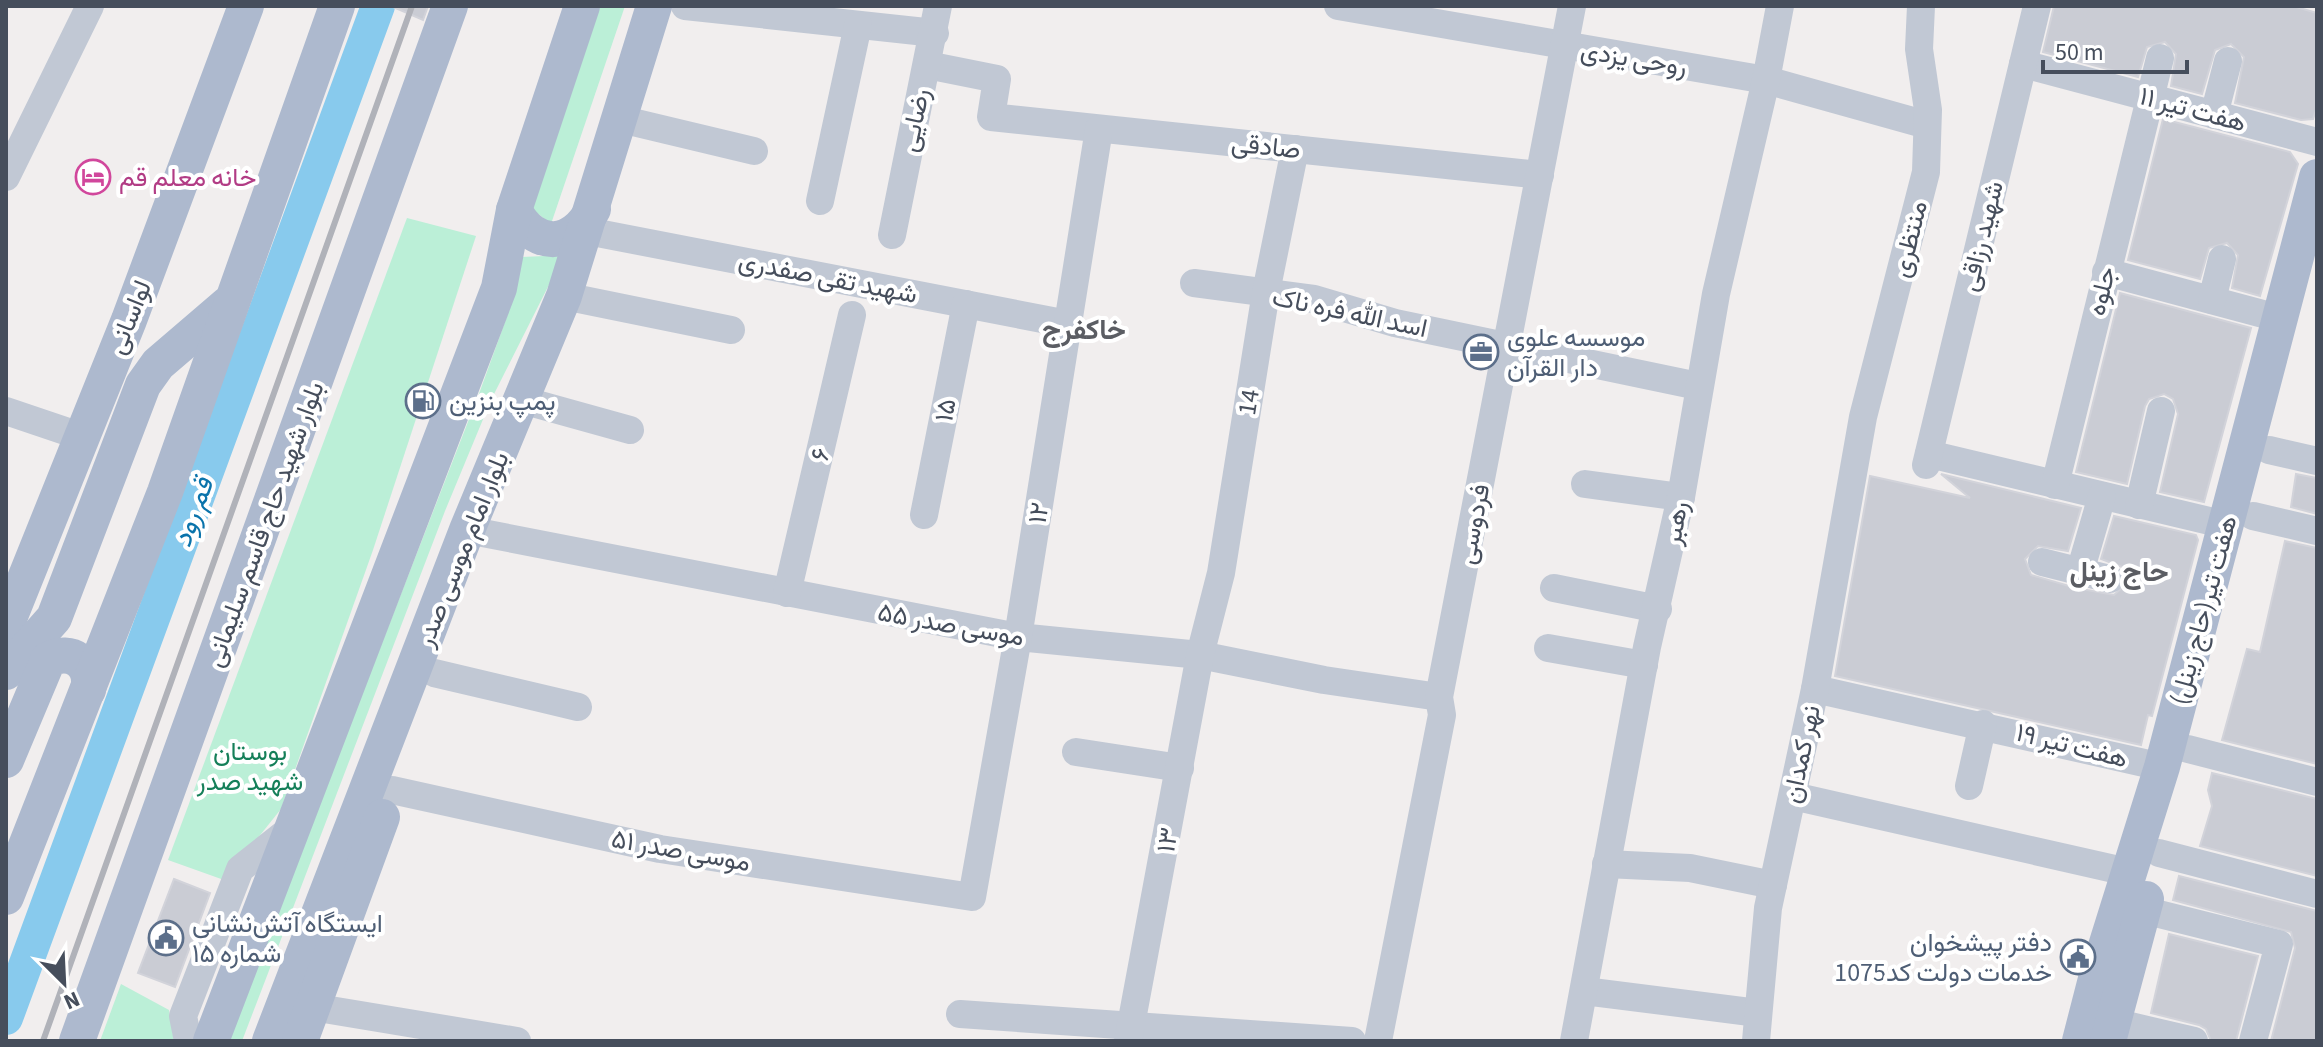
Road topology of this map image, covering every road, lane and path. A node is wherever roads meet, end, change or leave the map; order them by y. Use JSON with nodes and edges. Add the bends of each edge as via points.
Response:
{"nodes":[{"id":1,"x":90,"y":6,"type":"edge"},
{"id":2,"x":246,"y":6,"type":"edge"},
{"id":3,"x":337,"y":6,"type":"edge"},
{"id":4,"x":450,"y":6,"type":"edge"},
{"id":5,"x":582,"y":6,"type":"edge"},
{"id":6,"x":654,"y":6,"type":"edge"},
{"id":7,"x":685,"y":6,"type":"edge"},
{"id":8,"x":1338,"y":6,"type":"edge"},
{"id":9,"x":1572,"y":6,"type":"edge"},
{"id":10,"x":1780,"y":6,"type":"edge"},
{"id":11,"x":1921,"y":6,"type":"edge"},
{"id":12,"x":2036,"y":6,"type":"edge"},
{"id":13,"x":937,"y":19,"type":"edge"},
{"id":14,"x":858,"y":25,"type":"junction"},
{"id":15,"x":1565,"y":47,"type":"junction"},
{"id":16,"x":2160,"y":58,"type":"dead end"},
{"id":17,"x":2228,"y":61,"type":"dead end"},
{"id":18,"x":2023,"y":64,"type":"junction"},
{"id":19,"x":927,"y":65,"type":"junction"},
{"id":20,"x":1766,"y":80,"type":"junction"},
{"id":21,"x":2150,"y":98,"type":"junction"},
{"id":22,"x":2214,"y":115,"type":"junction"},
{"id":23,"x":620,"y":119,"type":"junction"},
{"id":24,"x":1927,"y":125,"type":"junction"},
{"id":25,"x":1099,"y":129,"type":"junction"},
{"id":26,"x":2317,"y":142,"type":"edge"},
{"id":27,"x":1295,"y":149,"type":"junction"},
{"id":28,"x":754,"y":151,"type":"dead end"},
{"id":29,"x":1540,"y":175,"type":"junction"},
{"id":30,"x":6,"y":177,"type":"edge"},
{"id":31,"x":2317,"y":177,"type":"edge"},
{"id":32,"x":820,"y":201,"type":"dead end"},
{"id":33,"x":514,"y":210,"type":"junction"},
{"id":34,"x":590,"y":220,"type":"junction"},
{"id":35,"x":892,"y":235,"type":"dead end"},
{"id":36,"x":2222,"y":259,"type":"dead end"},
{"id":37,"x":2317,"y":266,"type":"edge"},
{"id":38,"x":2106,"y":272,"type":"junction"},
{"id":39,"x":1194,"y":283,"type":"dead end"},
{"id":40,"x":1266,"y":292,"type":"junction"},
{"id":41,"x":564,"y":296,"type":"junction"},
{"id":42,"x":2212,"y":300,"type":"junction"},
{"id":43,"x":229,"y":303,"type":"junction"},
{"id":44,"x":966,"y":304,"type":"junction"},
{"id":45,"x":852,"y":315,"type":"dead end"},
{"id":46,"x":2278,"y":318,"type":"junction"},
{"id":47,"x":1068,"y":324,"type":"junction"},
{"id":48,"x":731,"y":330,"type":"dead end"},
{"id":49,"x":1506,"y":344,"type":"junction"},
{"id":50,"x":1698,"y":386,"type":"junction"},
{"id":51,"x":196,"y":400,"type":"junction"},
{"id":52,"x":522,"y":400,"type":"junction"},
{"id":53,"x":6,"y":411,"type":"edge"},
{"id":54,"x":2161,"y":411,"type":"dead end"},
{"id":55,"x":630,"y":430,"type":"dead end"},
{"id":56,"x":80,"y":436,"type":"junction"},
{"id":57,"x":2269,"y":450,"type":"junction"},
{"id":58,"x":118,"y":456,"type":"junction"},
{"id":59,"x":2317,"y":461,"type":"edge"},
{"id":60,"x":1854,"y":469,"type":"joint"},
{"id":61,"x":1585,"y":484,"type":"dead end"},
{"id":62,"x":2055,"y":485,"type":"junction"},
{"id":63,"x":2102,"y":496,"type":"junction"},
{"id":64,"x":1681,"y":497,"type":"junction"},
{"id":65,"x":2139,"y":505,"type":"junction"},
{"id":66,"x":924,"y":515,"type":"dead end"},
{"id":67,"x":2239,"y":520,"type":"junction"},
{"id":68,"x":467,"y":530,"type":"junction"},
{"id":69,"x":2317,"y":531,"type":"edge"},
{"id":70,"x":2042,"y":562,"type":"dead end"},
{"id":71,"x":2080,"y":572,"type":"junction"},
{"id":72,"x":2110,"y":579,"type":"dead end"},
{"id":73,"x":1554,"y":588,"type":"dead end"},
{"id":74,"x":787,"y":593,"type":"junction"},
{"id":75,"x":1658,"y":609,"type":"junction"},
{"id":76,"x":6,"y":626,"type":"edge"},
{"id":77,"x":1018,"y":637,"type":"junction"},
{"id":78,"x":1548,"y":648,"type":"dead end"},
{"id":79,"x":1200,"y":655,"type":"junction"},
{"id":80,"x":1644,"y":665,"type":"junction"},
{"id":81,"x":6,"y":672,"type":"edge"},
{"id":82,"x":434,"y":673,"type":"junction"},
{"id":83,"x":1815,"y":689,"type":"junction"},
{"id":84,"x":88,"y":690,"type":"junction"},
{"id":85,"x":1439,"y":697,"type":"junction"},
{"id":86,"x":578,"y":707,"type":"dead end"},
{"id":87,"x":1983,"y":724,"type":"junction"},
{"id":88,"x":1076,"y":752,"type":"dead end"},
{"id":89,"x":2175,"y":758,"type":"junction"},
{"id":90,"x":6,"y":760,"type":"edge"},
{"id":91,"x":1180,"y":768,"type":"junction"},
{"id":92,"x":2317,"y":782,"type":"edge"},
{"id":93,"x":1969,"y":786,"type":"dead end"},
{"id":94,"x":392,"y":790,"type":"junction"},
{"id":95,"x":1793,"y":796,"type":"junction"},
{"id":96,"x":295,"y":825,"type":"junction"},
{"id":97,"x":2145,"y":863,"type":"junction"},
{"id":98,"x":1606,"y":864,"type":"junction"},
{"id":99,"x":1773,"y":885,"type":"junction"},
{"id":100,"x":2317,"y":894,"type":"edge"},
{"id":101,"x":6,"y":897,"type":"edge"},
{"id":102,"x":972,"y":897,"type":"joint"},
{"id":103,"x":2143,"y":910,"type":"junction"},
{"id":104,"x":1584,"y":991,"type":"junction"},
{"id":105,"x":312,"y":1007,"type":"junction"},
{"id":106,"x":960,"y":1014,"type":"dead end"},
{"id":107,"x":1757,"y":1027,"type":"edge"},
{"id":108,"x":2111,"y":1031,"type":"edge"},
{"id":109,"x":1130,"y":1033,"type":"edge"},
{"id":110,"x":77,"y":1041,"type":"edge"},
{"id":111,"x":188,"y":1041,"type":"edge"},
{"id":112,"x":211,"y":1041,"type":"edge"},
{"id":113,"x":270,"y":1041,"type":"edge"},
{"id":114,"x":300,"y":1041,"type":"edge"},
{"id":115,"x":517,"y":1041,"type":"edge"},
{"id":116,"x":1352,"y":1041,"type":"edge"},
{"id":117,"x":1378,"y":1041,"type":"edge"},
{"id":118,"x":1574,"y":1041,"type":"edge"},
{"id":119,"x":2080,"y":1041,"type":"edge"},
{"id":120,"x":2194,"y":1041,"type":"edge"},
{"id":121,"x":2253,"y":1041,"type":"edge"}],
"edges":[{"from":1,"to":30,"type":"street"},
{"from":2,"to":56,"type":"main road","name":"لواسانی"},
{"from":3,"to":43,"type":"main road"},
{"from":4,"to":110,"type":"main road","name":"بلوار شهید حاج قاسم سلیمانی"},
{"from":5,"to":33,"type":"main road"},
{"from":6,"to":23,"type":"main road","name":"بلوار امام موسی صدر"},
{"from":7,"to":14,"type":"street"},
{"from":8,"to":15,"type":"street","name":"روحی یزدی"},
{"from":9,"to":15,"type":"street","name":"فردوسی"},
{"from":10,"to":20,"type":"street","name":"رهبر"},
{"from":11,"to":24,"type":"street","name":"منتظری","via":[[1919,49]]},
{"from":12,"to":18,"type":"street","name":"شهید رزاقی"},
{"from":13,"to":14,"type":"street"},
{"from":13,"to":19,"type":"street","name":"رضایی"},
{"from":14,"to":32,"type":"street"},
{"from":15,"to":20,"type":"street","name":"روحی یزدی"},
{"from":15,"to":29,"type":"street","name":"فردوسی"},
{"from":16,"to":21,"type":"street","name":"جلوه"},
{"from":17,"to":22,"type":"street"},
{"from":18,"to":21,"type":"street","name":"هفت تیر ۱۱"},
{"from":18,"to":62,"type":"street","name":"شهید رزاقی","via":[[1927,460]]},
{"from":19,"to":25,"type":"street","name":"صادقی","via":[[997,79],[991,117]]},
{"from":19,"to":35,"type":"street","name":"رضایی"},
{"from":20,"to":24,"type":"street","name":"روحی یزدی"},
{"from":20,"to":50,"type":"street","name":"رهبر"},
{"from":21,"to":22,"type":"street","name":"هفت تیر ۱۱"},
{"from":21,"to":38,"type":"street","name":"جلوه"},
{"from":22,"to":26,"type":"street","name":"هفت تیر ۱۱"},
{"from":23,"to":28,"type":"street"},
{"from":23,"to":34,"type":"main road","name":"بلوار امام موسی صدر"},
{"from":24,"to":60,"type":"street","name":"منتظری","via":[[1926,172]]},
{"from":25,"to":27,"type":"street","name":"صادقی"},
{"from":25,"to":47,"type":"street","name":"۱۲"},
{"from":27,"to":29,"type":"street","name":"صادقی"},
{"from":27,"to":40,"type":"street","name":"14"},
{"from":29,"to":49,"type":"street","name":"فردوسی"},
{"from":31,"to":46,"type":"main road","name":"هفت تیر(حاج زینل)"},
{"from":33,"to":34,"type":"main road","via":[[536,237],[554,240],[571,236]]},
{"from":33,"to":96,"type":"main road","via":[[499,288]]},
{"from":34,"to":41,"type":"main road","name":"بلوار امام موسی صدر"},
{"from":34,"to":44,"type":"street","name":"شهید تقی صفدری"},
{"from":36,"to":42,"type":"street"},
{"from":37,"to":57,"type":"main road","name":"هفت تیر(حاج زینل)"},
{"from":38,"to":42,"type":"street","via":[[2162,301]]},
{"from":38,"to":62,"type":"street","name":"جلوه"},
{"from":39,"to":40,"type":"street","name":"اسد الله فره ناک"},
{"from":40,"to":49,"type":"street","name":"اسد الله فره ناک"},
{"from":40,"to":79,"type":"street","name":"14","via":[[1221,573]]},
{"from":41,"to":48,"type":"street"},
{"from":41,"to":52,"type":"main road","name":"بلوار امام موسی صدر"},
{"from":42,"to":46,"type":"street"},
{"from":43,"to":51,"type":"main road"},
{"from":43,"to":58,"type":"main road","via":[[158,364],[143,385]]},
{"from":44,"to":47,"type":"street","name":"شهید تقی صفدری"},
{"from":44,"to":66,"type":"street","name":"۱۵"},
{"from":45,"to":74,"type":"street","name":"۶"},
{"from":46,"to":67,"type":"main road","name":"هفت تیر(حاج زینل)"},
{"from":47,"to":77,"type":"street","name":"۱۲"},
{"from":49,"to":50,"type":"street","name":"اسد الله فره ناک"},
{"from":49,"to":85,"type":"street","name":"فردوسی"},
{"from":50,"to":64,"type":"street","name":"رهبر"},
{"from":51,"to":58,"type":"main road","via":[[174,392],[161,398]]},
{"from":51,"to":84,"type":"main road"},
{"from":52,"to":55,"type":"street"},
{"from":52,"to":68,"type":"main road","name":"بلوار امام موسی صدر"},
{"from":53,"to":56,"type":"street"},
{"from":54,"to":65,"type":"street"},
{"from":56,"to":76,"type":"main road","name":"لواسانی"},
{"from":57,"to":59,"type":"street"},
{"from":57,"to":67,"type":"main road","name":"هفت تیر(حاج زینل)"},
{"from":58,"to":81,"type":"main road","via":[[54,618]]},
{"from":60,"to":83,"type":"street","name":"نهر کمدان"},
{"from":61,"to":64,"type":"street"},
{"from":62,"to":63,"type":"street"},
{"from":63,"to":65,"type":"street"},
{"from":63,"to":71,"type":"street"},
{"from":64,"to":75,"type":"street","name":"رهبر"},
{"from":65,"to":67,"type":"street"},
{"from":67,"to":69,"type":"street"},
{"from":67,"to":89,"type":"main road","name":"هفت تیر(حاج زینل)"},
{"from":68,"to":74,"type":"street","name":"موسی صدر ۵۵"},
{"from":68,"to":82,"type":"main road"},
{"from":68,"to":113,"type":"main road","name":"بلوار امام موسی صدر"},
{"from":70,"to":71,"type":"street"},
{"from":71,"to":72,"type":"street"},
{"from":73,"to":75,"type":"street"},
{"from":74,"to":77,"type":"street","name":"موسی صدر ۵۵"},
{"from":75,"to":80,"type":"street","name":"رهبر"},
{"from":77,"to":79,"type":"street","name":"موسی صدر ۵۵"},
{"from":77,"to":102,"type":"street","name":"۱۲"},
{"from":78,"to":80,"type":"street"},
{"from":79,"to":85,"type":"street","name":"موسی صدر ۵۵"},
{"from":79,"to":91,"type":"street","name":"۱۳"},
{"from":80,"to":98,"type":"street","name":"رهبر"},
{"from":82,"to":86,"type":"street"},
{"from":82,"to":94,"type":"main road"},
{"from":83,"to":87,"type":"street","name":"هفت تیر ۱۹"},
{"from":83,"to":95,"type":"street","name":"نهر کمدان"},
{"from":84,"to":90,"type":"main road","via":[[89,675],[81,661],[67,655],[48,660]]},
{"from":84,"to":101,"type":"main road"},
{"from":85,"to":117,"type":"street","name":"فردوسی","via":[[1442,715]]},
{"from":87,"to":89,"type":"street","name":"هفت تیر ۱۹"},
{"from":87,"to":93,"type":"street"},
{"from":88,"to":91,"type":"street"},
{"from":89,"to":92,"type":"street","name":"هفت تیر ۱۹"},
{"from":89,"to":97,"type":"main road","name":"هفت تیر(حاج زینل)"},
{"from":91,"to":109,"type":"street","name":"۱۳"},
{"from":94,"to":102,"type":"street","name":"موسی صدر ۵۱","via":[[660,849]]},
{"from":94,"to":105,"type":"main road"},
{"from":95,"to":97,"type":"street","via":[[1962,833]]},
{"from":95,"to":99,"type":"street","name":"نهر کمدان"},
{"from":96,"to":111,"type":"street","via":[[240,869],[183,1016]]},
{"from":96,"to":112,"type":"main road"},
{"from":97,"to":100,"type":"street"},
{"from":97,"to":103,"type":"main road","name":"هفت تیر(حاج زینل)"},
{"from":97,"to":119,"type":"main road","name":"هفت تیر(حاج زینل)","via":[[2097,975]]},
{"from":98,"to":99,"type":"street","via":[[1690,868]]},
{"from":98,"to":104,"type":"street","name":"رهبر"},
{"from":99,"to":107,"type":"street","name":"نهر کمدان"},
{"from":103,"to":108,"type":"main road","name":"هفت تیر(حاج زینل)"},
{"from":103,"to":121,"type":"street","via":[[2285,945]]},
{"from":104,"to":107,"type":"street"},
{"from":104,"to":118,"type":"street","name":"رهبر"},
{"from":105,"to":114,"type":"main road"},
{"from":105,"to":115,"type":"street"},
{"from":106,"to":109,"type":"street"},
{"from":108,"to":120,"type":"street"},
{"from":109,"to":116,"type":"street"}]}
